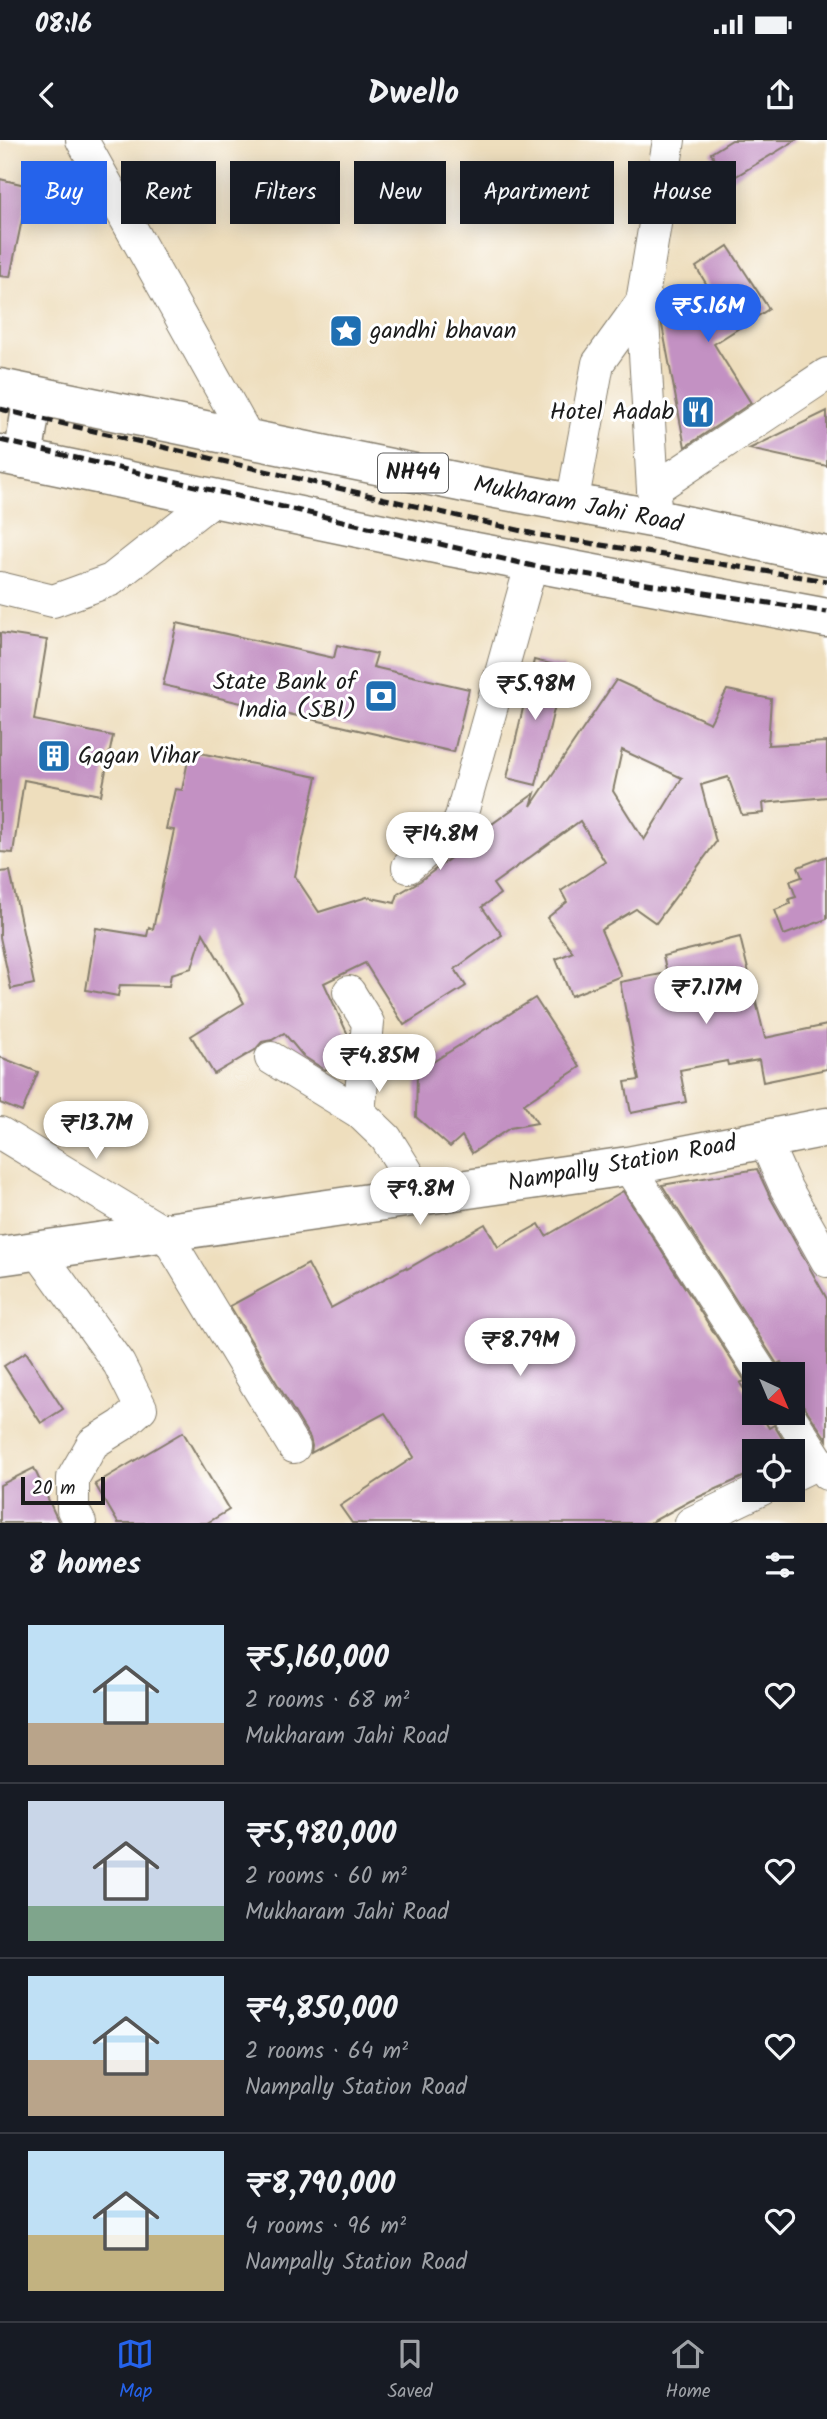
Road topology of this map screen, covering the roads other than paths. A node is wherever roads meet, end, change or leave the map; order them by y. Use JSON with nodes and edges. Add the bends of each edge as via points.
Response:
{"nodes":[{"id":1,"x":82,"y":140,"type":"edge"},
{"id":2,"x":669,"y":140,"type":"edge"},
{"id":3,"x":642,"y":302,"type":"junction"},
{"id":4,"x":827,"y":374,"type":"edge"},
{"id":5,"x":17,"y":392,"type":"edge"},
{"id":6,"x":248,"y":438,"type":"junction"},
{"id":7,"x":12,"y":456,"type":"edge"},
{"id":8,"x":215,"y":498,"type":"junction"},
{"id":9,"x":572,"y":503,"type":"junction"},
{"id":10,"x":655,"y":504,"type":"junction"},
{"id":11,"x":827,"y":556,"type":"edge"},
{"id":12,"x":532,"y":562,"type":"junction"},
{"id":13,"x":0,"y":588,"type":"edge"},
{"id":14,"x":827,"y":618,"type":"edge"},
{"id":15,"x":408,"y":867,"type":"dead end"},
{"id":16,"x":349,"y":992,"type":"dead end"},
{"id":17,"x":271,"y":1058,"type":"dead end"},
{"id":18,"x":359,"y":1112,"type":"junction"},
{"id":19,"x":827,"y":1127,"type":"edge"},
{"id":20,"x":0,"y":1133,"type":"edge"},
{"id":21,"x":764,"y":1139,"type":"junction"},
{"id":22,"x":628,"y":1166,"type":"junction"},
{"id":23,"x":422,"y":1196,"type":"junction"},
{"id":24,"x":165,"y":1233,"type":"junction"},
{"id":25,"x":37,"y":1250,"type":"junction"},
{"id":26,"x":0,"y":1256,"type":"edge"},
{"id":27,"x":827,"y":1261,"type":"edge"},
{"id":28,"x":754,"y":1362,"type":"edge"},
{"id":29,"x":793,"y":1425,"type":"edge"},
{"id":30,"x":294,"y":1447,"type":"dead end"},
{"id":31,"x":813,"y":1470,"type":"edge"},
{"id":32,"x":742,"y":1499,"type":"edge"},
{"id":33,"x":697,"y":1522,"type":"edge"},
{"id":34,"x":80,"y":1523,"type":"edge"}],
"edges":[{"from":1,"to":6,"type":"street"},
{"from":2,"to":3,"type":"street"},
{"from":3,"to":9,"type":"street","via":[[598,363]]},
{"from":3,"to":10,"type":"street"},
{"from":4,"to":10,"type":"street"},
{"from":5,"to":6,"type":"main road","name":"Mukharam Jahi Road","number":"NH44"},
{"from":5,"to":7,"type":"main road"},
{"from":6,"to":9,"type":"main road","name":"Mukharam Jahi Road","number":"NH44"},
{"from":7,"to":8,"type":"main road"},
{"from":8,"to":12,"type":"main road"},
{"from":8,"to":13,"type":"street","via":[[111,580],[52,601]]},
{"from":9,"to":10,"type":"main road","name":"Mukharam Jahi Road","number":"NH44"},
{"from":10,"to":11,"type":"main road","name":"Mukharam Jahi Road","number":"NH44"},
{"from":12,"to":14,"type":"main road"},
{"from":12,"to":15,"type":"street","via":[[459,824]]},
{"from":16,"to":18,"type":"street","via":[[368,1023]]},
{"from":17,"to":18,"type":"street"},
{"from":18,"to":23,"type":"street","via":[[386,1138]]},
{"from":19,"to":21,"type":"main road","name":"Nampally Station Road"},
{"from":20,"to":24,"type":"street"},
{"from":21,"to":22,"type":"main road","name":"Nampally Station Road"},
{"from":21,"to":27,"type":"street"},
{"from":22,"to":23,"type":"main road","name":"Nampally Station Road"},
{"from":22,"to":28,"type":"street"},
{"from":23,"to":24,"type":"main road","name":"Nampally Station Road"},
{"from":24,"to":25,"type":"main road","name":"Nampally Station Road"},
{"from":24,"to":30,"type":"street"},
{"from":25,"to":26,"type":"main road","name":"Nampally Station Road"},
{"from":25,"to":34,"type":"street","via":[[120,1364],[141,1408],[93,1443],[73,1478],[73,1510]]},
{"from":29,"to":31,"type":"street"},
{"from":32,"to":33,"type":"street"}]}
